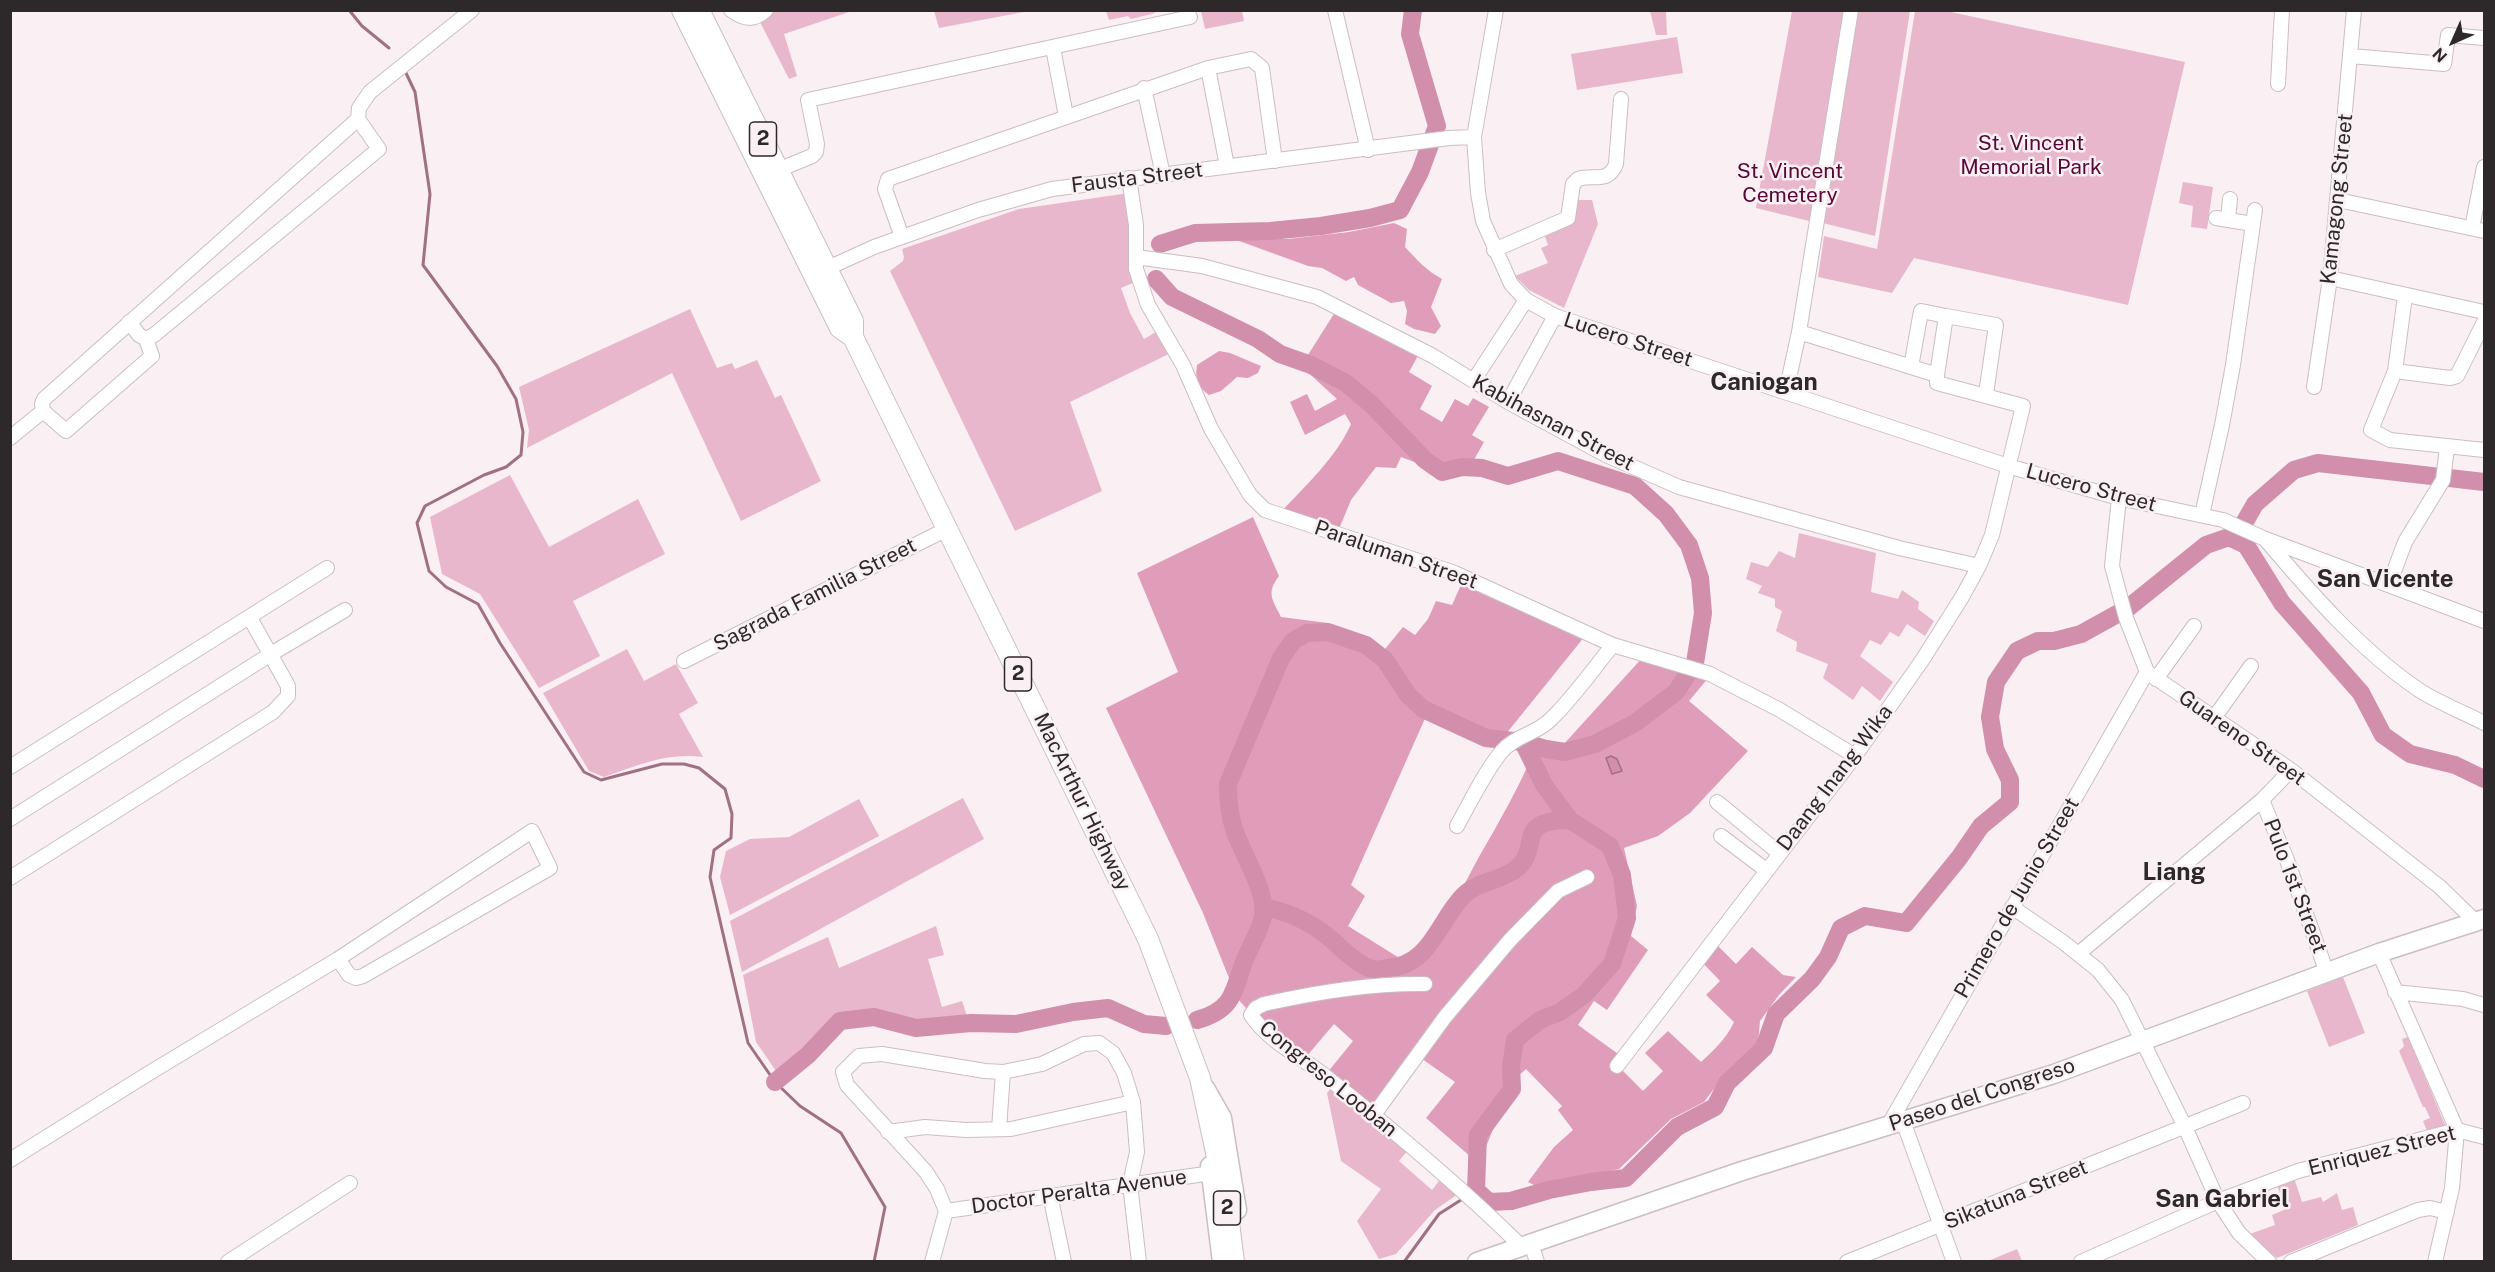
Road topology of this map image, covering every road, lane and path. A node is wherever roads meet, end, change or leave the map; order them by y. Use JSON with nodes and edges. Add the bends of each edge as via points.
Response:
{"nodes":[{"id":1,"x":472,"y":10,"type":"edge"},
{"id":2,"x":682,"y":10,"type":"edge"},
{"id":3,"x":699,"y":10,"type":"edge"},
{"id":4,"x":731,"y":10,"type":"edge"},
{"id":5,"x":766,"y":10,"type":"edge"},
{"id":6,"x":1335,"y":10,"type":"edge"},
{"id":7,"x":1496,"y":10,"type":"edge"},
{"id":8,"x":1851,"y":10,"type":"edge"},
{"id":9,"x":2282,"y":10,"type":"edge"},
{"id":10,"x":2354,"y":10,"type":"edge"},
{"id":11,"x":1190,"y":17,"type":"dead end"},
{"id":12,"x":2484,"y":38,"type":"edge"},
{"id":13,"x":1053,"y":48,"type":"junction"},
{"id":14,"x":2350,"y":56,"type":"junction"},
{"id":15,"x":1208,"y":68,"type":"junction"},
{"id":16,"x":2278,"y":84,"type":"dead end"},
{"id":17,"x":1144,"y":88,"type":"junction"},
{"id":18,"x":1621,"y":99,"type":"dead end"},
{"id":19,"x":1066,"y":116,"type":"junction"},
{"id":20,"x":743,"y":117,"type":"junction"},
{"id":21,"x":358,"y":119,"type":"junction"},
{"id":22,"x":1474,"y":137,"type":"junction"},
{"id":23,"x":1368,"y":150,"type":"junction"},
{"id":24,"x":1275,"y":161,"type":"junction"},
{"id":25,"x":1227,"y":166,"type":"junction"},
{"id":26,"x":2484,"y":167,"type":"edge"},
{"id":27,"x":778,"y":170,"type":"junction"},
{"id":28,"x":1163,"y":174,"type":"junction"},
{"id":29,"x":1129,"y":178,"type":"junction"},
{"id":30,"x":2230,"y":199,"type":"dead end"},
{"id":31,"x":2337,"y":200,"type":"junction"},
{"id":32,"x":2255,"y":210,"type":"dead end"},
{"id":33,"x":2253,"y":224,"type":"junction"},
{"id":34,"x":2478,"y":230,"type":"edge"},
{"id":35,"x":902,"y":237,"type":"junction"},
{"id":36,"x":1494,"y":250,"type":"junction"},
{"id":37,"x":1136,"y":257,"type":"junction"},
{"id":38,"x":820,"y":271,"type":"junction"},
{"id":39,"x":2330,"y":278,"type":"junction"},
{"id":40,"x":2405,"y":296,"type":"junction"},
{"id":41,"x":1526,"y":300,"type":"junction"},
{"id":42,"x":2484,"y":312,"type":"edge"},
{"id":43,"x":1555,"y":316,"type":"junction"},
{"id":44,"x":1946,"y":316,"type":"junction"},
{"id":45,"x":129,"y":322,"type":"junction"},
{"id":46,"x":2484,"y":322,"type":"edge"},
{"id":47,"x":1799,"y":332,"type":"junction"},
{"id":48,"x":146,"y":339,"type":"junction"},
{"id":49,"x":1911,"y":367,"type":"junction"},
{"id":50,"x":2394,"y":371,"type":"junction"},
{"id":51,"x":1937,"y":375,"type":"junction"},
{"id":52,"x":1474,"y":380,"type":"junction"},
{"id":53,"x":2314,"y":387,"type":"dead end"},
{"id":54,"x":1786,"y":392,"type":"junction"},
{"id":55,"x":1986,"y":394,"type":"junction"},
{"id":56,"x":1508,"y":402,"type":"junction"},
{"id":57,"x":44,"y":411,"type":"junction"},
{"id":58,"x":10,"y":438,"type":"edge"},
{"id":59,"x":2447,"y":448,"type":"junction"},
{"id":60,"x":2484,"y":450,"type":"edge"},
{"id":61,"x":2008,"y":466,"type":"junction"},
{"id":62,"x":2119,"y":498,"type":"junction"},
{"id":63,"x":2202,"y":514,"type":"junction"},
{"id":64,"x":947,"y":529,"type":"junction"},
{"id":65,"x":2258,"y":535,"type":"junction"},
{"id":66,"x":1979,"y":566,"type":"junction"},
{"id":67,"x":327,"y":568,"type":"dead end"},
{"id":68,"x":2389,"y":585,"type":"junction"},
{"id":69,"x":345,"y":610,"type":"dead end"},
{"id":70,"x":249,"y":618,"type":"junction"},
{"id":71,"x":2484,"y":621,"type":"edge"},
{"id":72,"x":2194,"y":626,"type":"dead end"},
{"id":73,"x":1613,"y":645,"type":"junction"},
{"id":74,"x":271,"y":654,"type":"junction"},
{"id":75,"x":684,"y":661,"type":"dead end"},
{"id":76,"x":2251,"y":666,"type":"dead end"},
{"id":77,"x":2152,"y":675,"type":"junction"},
{"id":78,"x":2214,"y":718,"type":"junction"},
{"id":79,"x":2484,"y":723,"type":"edge"},
{"id":80,"x":1855,"y":756,"type":"junction"},
{"id":81,"x":10,"y":767,"type":"edge"},
{"id":82,"x":2291,"y":770,"type":"junction"},
{"id":83,"x":2262,"y":800,"type":"junction"},
{"id":84,"x":1717,"y":802,"type":"dead end"},
{"id":85,"x":10,"y":819,"type":"edge"},
{"id":86,"x":1457,"y":826,"type":"dead end"},
{"id":87,"x":1721,"y":836,"type":"dead end"},
{"id":88,"x":1779,"y":853,"type":"junction"},
{"id":89,"x":1766,"y":870,"type":"junction"},
{"id":90,"x":1587,"y":877,"type":"dead end"},
{"id":91,"x":10,"y":878,"type":"edge"},
{"id":92,"x":2012,"y":907,"type":"junction"},
{"id":93,"x":2480,"y":920,"type":"edge"},
{"id":94,"x":2379,"y":953,"type":"junction"},
{"id":95,"x":2078,"y":954,"type":"junction"},
{"id":96,"x":338,"y":959,"type":"junction"},
{"id":97,"x":2327,"y":973,"type":"junction"},
{"id":98,"x":1425,"y":984,"type":"dead end"},
{"id":99,"x":2395,"y":992,"type":"junction"},
{"id":100,"x":2484,"y":1005,"type":"edge"},
{"id":101,"x":2143,"y":1040,"type":"junction"},
{"id":102,"x":1617,"y":1066,"type":"dead end"},
{"id":103,"x":1003,"y":1072,"type":"junction"},
{"id":104,"x":1200,"y":1078,"type":"junction"},
{"id":105,"x":1133,"y":1102,"type":"junction"},
{"id":106,"x":2243,"y":1102,"type":"dead end"},
{"id":107,"x":1372,"y":1116,"type":"junction"},
{"id":108,"x":1896,"y":1124,"type":"junction"},
{"id":109,"x":2186,"y":1127,"type":"junction"},
{"id":110,"x":999,"y":1129,"type":"junction"},
{"id":111,"x":2457,"y":1130,"type":"junction"},
{"id":112,"x":888,"y":1132,"type":"junction"},
{"id":113,"x":2484,"y":1137,"type":"edge"},
{"id":114,"x":10,"y":1160,"type":"edge"},
{"id":115,"x":1214,"y":1164,"type":"junction"},
{"id":116,"x":350,"y":1183,"type":"dead end"},
{"id":117,"x":1130,"y":1184,"type":"junction"},
{"id":118,"x":1050,"y":1195,"type":"junction"},
{"id":119,"x":2218,"y":1202,"type":"junction"},
{"id":120,"x":946,"y":1212,"type":"junction"},
{"id":121,"x":2447,"y":1212,"type":"junction"},
{"id":122,"x":1940,"y":1225,"type":"junction"},
{"id":123,"x":1526,"y":1244,"type":"junction"},
{"id":124,"x":2103,"y":1257,"type":"edge"},
{"id":125,"x":228,"y":1262,"type":"edge"},
{"id":126,"x":932,"y":1262,"type":"edge"},
{"id":127,"x":1064,"y":1262,"type":"edge"},
{"id":128,"x":1139,"y":1262,"type":"edge"},
{"id":129,"x":1222,"y":1262,"type":"edge"},
{"id":130,"x":1234,"y":1262,"type":"edge"},
{"id":131,"x":1244,"y":1262,"type":"edge"},
{"id":132,"x":1477,"y":1262,"type":"edge"},
{"id":133,"x":1537,"y":1262,"type":"edge"},
{"id":134,"x":1847,"y":1262,"type":"edge"},
{"id":135,"x":1954,"y":1262,"type":"edge"},
{"id":136,"x":2081,"y":1262,"type":"edge"},
{"id":137,"x":2269,"y":1262,"type":"edge"},
{"id":138,"x":2291,"y":1262,"type":"edge"},
{"id":139,"x":2434,"y":1262,"type":"edge"}],
"edges":[{"from":1,"to":21,"type":"street","via":[[364,98]]},
{"from":2,"to":20,"type":"highway","name":"MacArthur Highway","number":"2"},
{"from":3,"to":20,"type":"highway","name":"MacArthur Highway","number":"2"},
{"from":4,"to":5,"type":"street","via":[[750,19]]},
{"from":6,"to":23,"type":"street"},
{"from":7,"to":22,"type":"street","name":"Lucero Street"},
{"from":8,"to":47,"type":"street"},
{"from":9,"to":16,"type":"street"},
{"from":10,"to":14,"type":"street","name":"Kamagong Street"},
{"from":11,"to":13,"type":"street"},
{"from":12,"to":14,"type":"street","via":[[2448,34],[2444,64]]},
{"from":13,"to":19,"type":"street"},
{"from":13,"to":27,"type":"street","via":[[807,100],[816,152]]},
{"from":14,"to":31,"type":"street","name":"Kamagong Street"},
{"from":15,"to":17,"type":"street"},
{"from":15,"to":24,"type":"street","via":[[1251,59],[1262,68]]},
{"from":15,"to":25,"type":"street"},
{"from":17,"to":19,"type":"street"},
{"from":17,"to":28,"type":"street"},
{"from":18,"to":36,"type":"street","via":[[1613,173],[1578,179],[1573,184],[1568,218]]},
{"from":19,"to":35,"type":"street","via":[[888,179],[885,189]]},
{"from":20,"to":27,"type":"highway","name":"MacArthur Highway","number":"2"},
{"from":20,"to":38,"type":"highway","name":"MacArthur Highway","number":"2"},
{"from":21,"to":45,"type":"street"},
{"from":21,"to":48,"type":"street","via":[[379,149]]},
{"from":22,"to":23,"type":"street","name":"Fausta Street"},
{"from":22,"to":36,"type":"street","name":"Lucero Street","via":[[1478,193]]},
{"from":23,"to":24,"type":"street","name":"Fausta Street"},
{"from":24,"to":25,"type":"street","name":"Fausta Street"},
{"from":25,"to":28,"type":"street","name":"Fausta Street"},
{"from":26,"to":34,"type":"street"},
{"from":27,"to":38,"type":"highway","name":"MacArthur Highway","number":"2"},
{"from":28,"to":29,"type":"street","name":"Fausta Street"},
{"from":29,"to":35,"type":"street","name":"Fausta Street","via":[[1052,189]]},
{"from":29,"to":37,"type":"street","name":"Paraluman Street"},
{"from":30,"to":33,"type":"street","via":[[2222,219]]},
{"from":31,"to":34,"type":"street"},
{"from":31,"to":39,"type":"street","name":"Kamagong Street"},
{"from":32,"to":33,"type":"street"},
{"from":33,"to":63,"type":"street","via":[[2233,364]]},
{"from":35,"to":38,"type":"street","name":"Fausta Street"},
{"from":36,"to":41,"type":"street","name":"Lucero Street","via":[[1510,284]]},
{"from":37,"to":52,"type":"street","name":"Kabihasnan Street","via":[[1202,266],[1317,297]]},
{"from":37,"to":73,"type":"street","name":"Paraluman Street","via":[[1148,305],[1183,365],[1211,429],[1250,495],[1265,510],[1455,573]]},
{"from":38,"to":64,"type":"highway","name":"MacArthur Highway","number":"2","via":[[854,321],[853,338]]},
{"from":39,"to":40,"type":"street"},
{"from":39,"to":53,"type":"street","name":"Kamagong Street"},
{"from":40,"to":42,"type":"street"},
{"from":40,"to":50,"type":"street"},
{"from":41,"to":43,"type":"street","name":"Lucero Street"},
{"from":41,"to":52,"type":"street"},
{"from":43,"to":54,"type":"street","name":"Lucero Street"},
{"from":43,"to":56,"type":"street"},
{"from":44,"to":49,"type":"street","via":[[1921,311]]},
{"from":44,"to":51,"type":"street"},
{"from":44,"to":55,"type":"street","via":[[1996,325]]},
{"from":45,"to":48,"type":"street"},
{"from":45,"to":57,"type":"street","via":[[44,399]]},
{"from":46,"to":50,"type":"street","via":[[2457,376]]},
{"from":47,"to":49,"type":"street"},
{"from":47,"to":54,"type":"street"},
{"from":48,"to":57,"type":"street","via":[[152,356],[66,431]]},
{"from":49,"to":51,"type":"street"},
{"from":50,"to":59,"type":"street","via":[[2371,430],[2390,440]]},
{"from":51,"to":55,"type":"street","via":[[1937,383]]},
{"from":52,"to":56,"type":"street","name":"Kabihasnan Street"},
{"from":54,"to":61,"type":"street","name":"Lucero Street"},
{"from":55,"to":61,"type":"street","name":"Daang Inang Wika","via":[[2023,406]]},
{"from":56,"to":66,"type":"street","name":"Kabihasnan Street","via":[[1606,455],[1679,487]]},
{"from":57,"to":58,"type":"street"},
{"from":59,"to":60,"type":"street"},
{"from":59,"to":68,"type":"street","via":[[2443,480],[2406,542]]},
{"from":61,"to":62,"type":"street","name":"Lucero Street"},
{"from":61,"to":66,"type":"street","name":"Daang Inang Wika","via":[[1992,535]]},
{"from":62,"to":63,"type":"street","name":"Lucero Street"},
{"from":62,"to":77,"type":"street","via":[[2112,566],[2126,618]]},
{"from":63,"to":65,"type":"street","name":"Lucero Street"},
{"from":64,"to":75,"type":"street","name":"Sagrada Familia Street"},
{"from":64,"to":104,"type":"highway","name":"MacArthur Highway","number":"2","via":[[1137,913]]},
{"from":65,"to":68,"type":"street","name":"Lucero Street"},
{"from":65,"to":79,"type":"street","via":[[2384,664],[2421,691]]},
{"from":66,"to":80,"type":"street","name":"Daang Inang Wika","via":[[1923,659]]},
{"from":67,"to":70,"type":"street"},
{"from":68,"to":71,"type":"street","name":"Lucero Street"},
{"from":69,"to":74,"type":"street"},
{"from":70,"to":74,"type":"street"},
{"from":70,"to":81,"type":"street"},
{"from":72,"to":77,"type":"street","name":"Primero de Junio Street"},
{"from":73,"to":80,"type":"street","name":"Paraluman Street","via":[[1710,674],[1780,710]]},
{"from":73,"to":86,"type":"street","via":[[1552,719],[1504,749]]},
{"from":74,"to":85,"type":"street"},
{"from":74,"to":91,"type":"street","via":[[288,686],[288,696],[273,712]]},
{"from":76,"to":78,"type":"street"},
{"from":77,"to":78,"type":"street","name":"Guareno Street"},
{"from":77,"to":92,"type":"street","name":"Primero de Junio Street"},
{"from":78,"to":82,"type":"street","name":"Guareno Street"},
{"from":80,"to":88,"type":"street","name":"Daang Inang Wika"},
{"from":82,"to":83,"type":"street"},
{"from":82,"to":93,"type":"street","name":"Guareno Street"},
{"from":83,"to":95,"type":"street"},
{"from":83,"to":97,"type":"street","name":"Pulo 1st Street"},
{"from":84,"to":88,"type":"street"},
{"from":87,"to":89,"type":"street"},
{"from":88,"to":89,"type":"street","name":"Daang Inang Wika"},
{"from":89,"to":102,"type":"street","name":"Daang Inang Wika"},
{"from":90,"to":107,"type":"street","via":[[1558,891],[1510,940],[1451,1009]]},
{"from":92,"to":95,"type":"street"},
{"from":92,"to":108,"type":"street","name":"Primero de Junio Street"},
{"from":93,"to":94,"type":"main road","name":"Paseo del Congreso"},
{"from":94,"to":97,"type":"main road","name":"Paseo del Congreso"},
{"from":94,"to":99,"type":"street"},
{"from":95,"to":101,"type":"street","via":[[2098,970],[2122,1000]]},
{"from":96,"to":96,"type":"street","via":[[349,975],[363,976],[550,868],[532,831]]},
{"from":96,"to":114,"type":"street"},
{"from":97,"to":101,"type":"main road","name":"Paseo del Congreso"},
{"from":98,"to":107,"type":"street","name":"Congreso Looban","via":[[1318,992],[1264,1004],[1251,1015],[1273,1039],[1323,1074]]},
{"from":99,"to":100,"type":"street"},
{"from":99,"to":111,"type":"street"},
{"from":101,"to":108,"type":"main road","name":"Paseo del Congreso","via":[[2054,1074]]},
{"from":101,"to":109,"type":"street"},
{"from":103,"to":105,"type":"street","via":[[1042,1064],[1084,1044],[1099,1043],[1113,1053]]},
{"from":103,"to":110,"type":"street"},
{"from":103,"to":112,"type":"street","via":[[882,1054],[859,1056],[843,1072],[847,1085]]},
{"from":104,"to":115,"type":"highway","name":"MacArthur Highway","number":"2"},
{"from":104,"to":131,"type":"main road","name":"MacArthur Highway","via":[[1222,1118]]},
{"from":105,"to":110,"type":"street"},
{"from":105,"to":117,"type":"street","via":[[1137,1152]]},
{"from":106,"to":109,"type":"street","name":"Sikatuna Street"},
{"from":107,"to":123,"type":"street","name":"Congreso Looban"},
{"from":108,"to":122,"type":"street"},
{"from":108,"to":123,"type":"main road","name":"Paseo del Congreso"},
{"from":109,"to":119,"type":"street"},
{"from":109,"to":122,"type":"street","name":"Sikatuna Street"},
{"from":110,"to":112,"type":"street","via":[[925,1127]]},
{"from":111,"to":113,"type":"street","name":"Enriquez Street"},
{"from":111,"to":119,"type":"street","name":"Enriquez Street","via":[[2298,1171]]},
{"from":111,"to":121,"type":"street"},
{"from":112,"to":120,"type":"street","via":[[926,1172]]},
{"from":115,"to":117,"type":"street","name":"Doctor Peralta Avenue"},
{"from":115,"to":129,"type":"main road","name":"MacArthur Highway"},
{"from":115,"to":130,"type":"highway","name":"MacArthur Highway","number":"2","via":[[1226,1199]]},
{"from":116,"to":125,"type":"street"},
{"from":117,"to":118,"type":"street","name":"Doctor Peralta Avenue"},
{"from":117,"to":128,"type":"street"},
{"from":118,"to":120,"type":"street","name":"Doctor Peralta Avenue"},
{"from":118,"to":127,"type":"street"},
{"from":119,"to":124,"type":"street","name":"Enriquez Street"},
{"from":119,"to":137,"type":"street","via":[[2239,1233]]},
{"from":120,"to":126,"type":"street"},
{"from":121,"to":138,"type":"street","via":[[2418,1210]]},
{"from":121,"to":139,"type":"street"},
{"from":122,"to":134,"type":"street","name":"Sikatuna Street"},
{"from":122,"to":135,"type":"street"},
{"from":123,"to":132,"type":"main road","name":"Paseo del Congreso"},
{"from":123,"to":133,"type":"street"},
{"from":124,"to":136,"type":"street","name":"Enriquez Street"}]}
